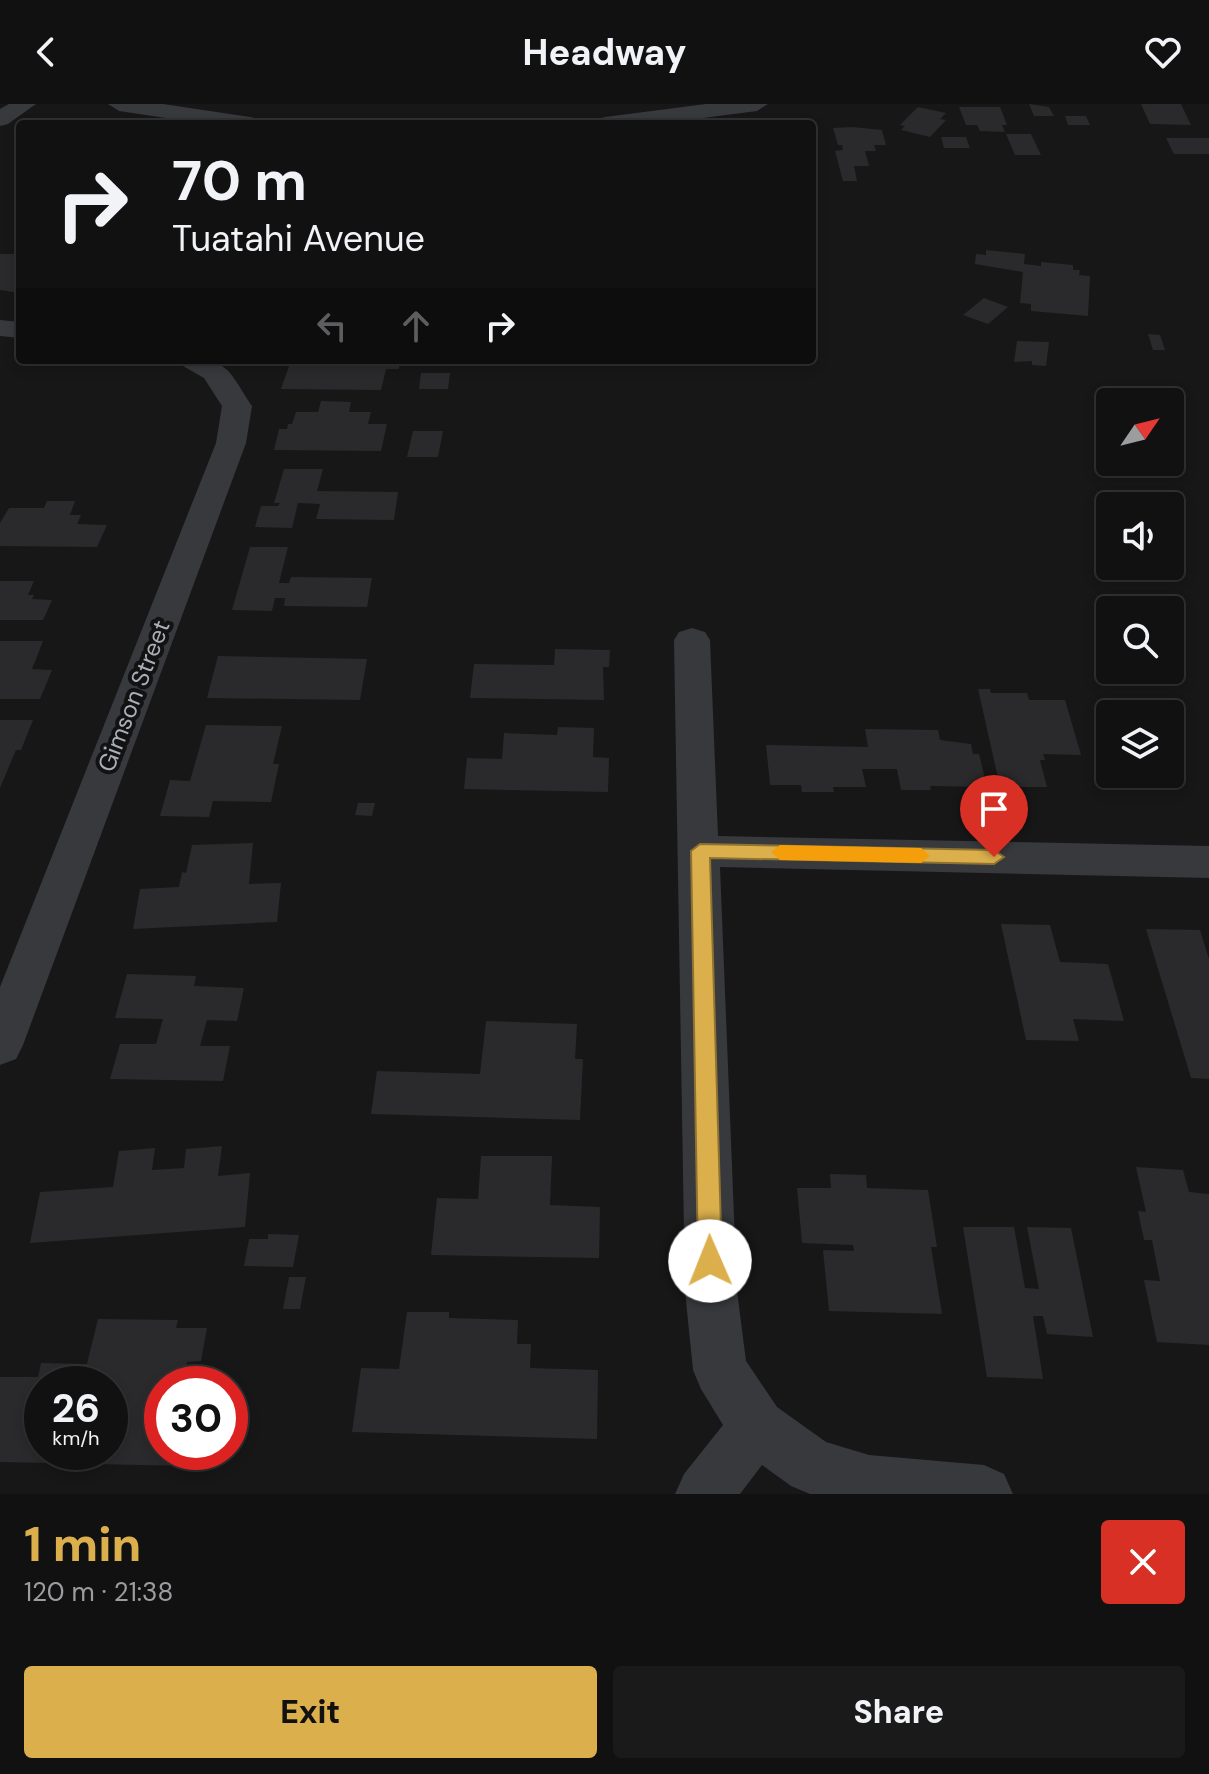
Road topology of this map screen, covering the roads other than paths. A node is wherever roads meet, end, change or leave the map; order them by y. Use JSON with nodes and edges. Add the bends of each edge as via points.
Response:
{"nodes":[{"id":1,"x":25,"y":104,"type":"edge"},
{"id":2,"x":119,"y":104,"type":"edge"},
{"id":3,"x":242,"y":104,"type":"edge"},
{"id":4,"x":757,"y":104,"type":"edge"},
{"id":5,"x":0,"y":119,"type":"edge"},
{"id":6,"x":217,"y":120,"type":"joint"},
{"id":7,"x":635,"y":120,"type":"edge"},
{"id":8,"x":200,"y":364,"type":"edge"},
{"id":9,"x":692,"y":640,"type":"dead end"},
{"id":10,"x":700,"y":851,"type":"junction"},
{"id":11,"x":1209,"y":862,"type":"edge"},
{"id":12,"x":0,"y":1045,"type":"edge"},
{"id":13,"x":757,"y":1427,"type":"junction"},
{"id":14,"x":704,"y":1494,"type":"edge"},
{"id":15,"x":984,"y":1494,"type":"edge"}],
"edges":[{"from":1,"to":5,"type":"street"},
{"from":2,"to":6,"type":"street"},
{"from":3,"to":6,"type":"street"},
{"from":4,"to":7,"type":"street"},
{"from":8,"to":12,"type":"street","name":"Gimson Street","via":[[215,372],[237,406],[231,443]]},
{"from":9,"to":10,"type":"street"},
{"from":10,"to":11,"type":"street"},
{"from":10,"to":13,"type":"street","via":[[711,1291],[720,1370]]},
{"from":13,"to":14,"type":"street"},
{"from":13,"to":15,"type":"street","via":[[811,1466],[869,1484]]}]}
